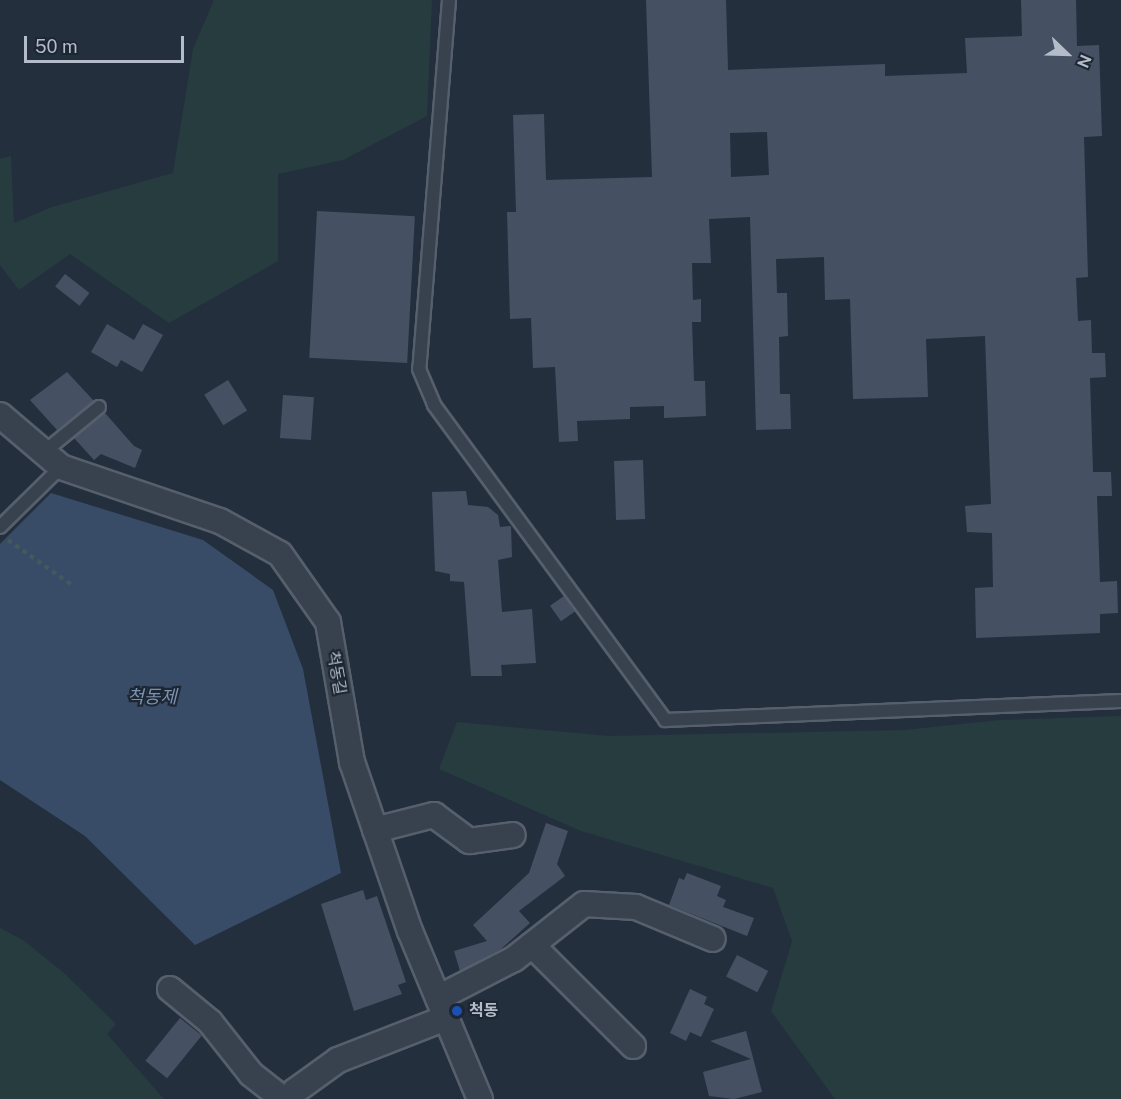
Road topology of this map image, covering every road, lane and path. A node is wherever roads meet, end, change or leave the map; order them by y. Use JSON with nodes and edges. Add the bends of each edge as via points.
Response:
{"nodes":[{"id":1,"x":449,"y":0,"type":"edge"},
{"id":2,"x":99,"y":407,"type":"dead end"},
{"id":3,"x":0,"y":415,"type":"edge"},
{"id":4,"x":52,"y":459,"type":"junction"},
{"id":5,"x":0,"y":527,"type":"edge"},
{"id":6,"x":0,"y":534,"type":"edge"},
{"id":7,"x":72,"y":585,"type":"dead end"},
{"id":8,"x":1121,"y":701,"type":"edge"},
{"id":9,"x":375,"y":830,"type":"junction"},
{"id":10,"x":513,"y":835,"type":"dead end"},
{"id":11,"x":713,"y":939,"type":"dead end"},
{"id":12,"x":532,"y":945,"type":"junction"},
{"id":13,"x":170,"y":989,"type":"dead end"},
{"id":14,"x":442,"y":1008,"type":"junction"},
{"id":15,"x":633,"y":1046,"type":"dead end"},
{"id":16,"x":283,"y":1099,"type":"edge"},
{"id":17,"x":291,"y":1099,"type":"edge"},
{"id":18,"x":480,"y":1099,"type":"edge"}],
"edges":[{"from":1,"to":8,"type":"lane","via":[[419,369],[434,405],[665,720]]},
{"from":2,"to":4,"type":"lane"},
{"from":3,"to":4,"type":"street","name":"척동길"},
{"from":4,"to":5,"type":"lane"},
{"from":4,"to":9,"type":"street","name":"척동길","via":[[220,521],[280,554],[328,622],[352,762]]},
{"from":6,"to":7,"type":"path"},
{"from":9,"to":10,"type":"street","via":[[434,815],[468,841]]},
{"from":9,"to":14,"type":"street","name":"척동길"},
{"from":11,"to":12,"type":"street","via":[[636,907],[584,904]]},
{"from":12,"to":14,"type":"street"},
{"from":12,"to":15,"type":"street"},
{"from":13,"to":16,"type":"street","via":[[210,1022],[251,1074]]},
{"from":14,"to":17,"type":"street","via":[[338,1060],[295,1091]]},
{"from":14,"to":18,"type":"street","name":"척동길"}]}
